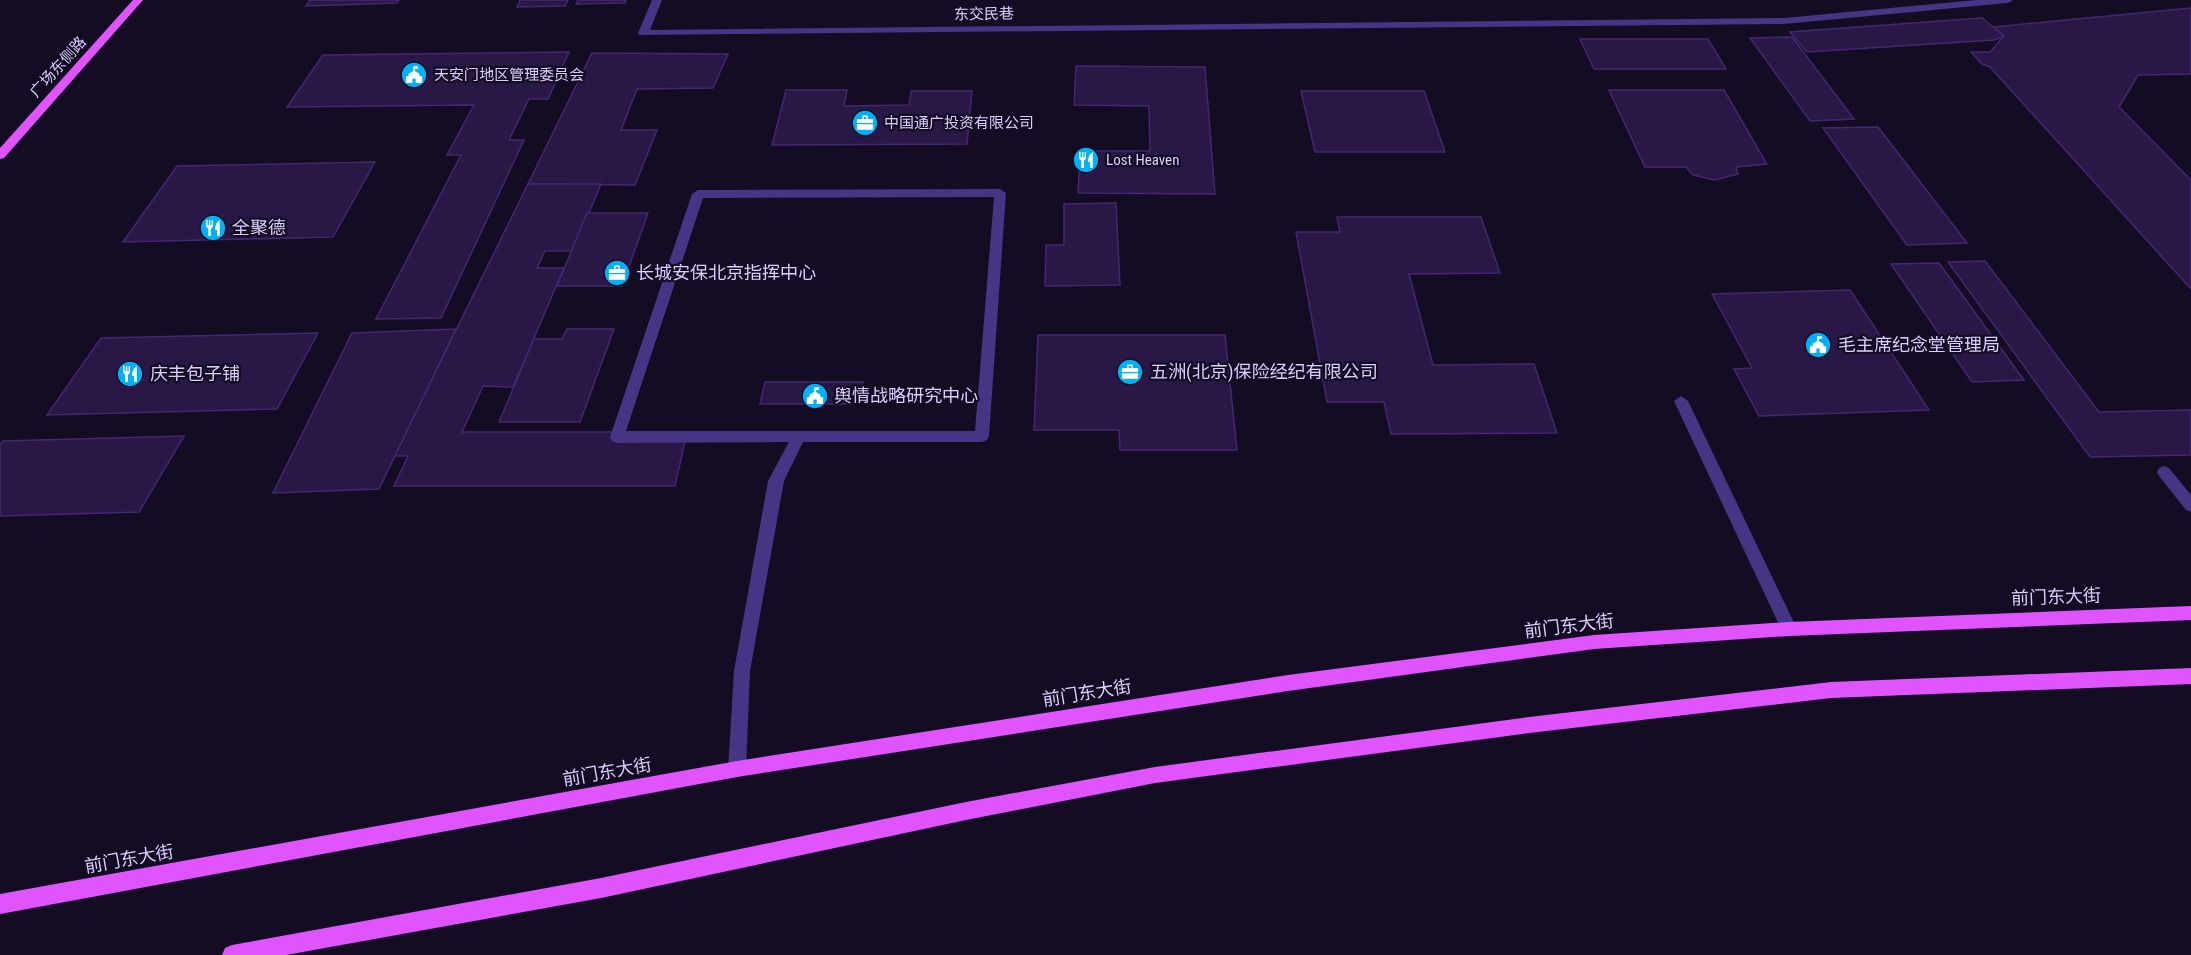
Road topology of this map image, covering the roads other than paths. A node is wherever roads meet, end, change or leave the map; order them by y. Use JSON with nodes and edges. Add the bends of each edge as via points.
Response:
{"nodes":[{"id":1,"x":138,"y":0,"type":"edge"},
{"id":2,"x":657,"y":0,"type":"edge"},
{"id":3,"x":2008,"y":0,"type":"edge"},
{"id":4,"x":0,"y":155,"type":"edge"},
{"id":5,"x":1681,"y":401,"type":"dead end"},
{"id":6,"x":800,"y":436,"type":"junction"},
{"id":7,"x":2164,"y":472,"type":"dead end"},
{"id":8,"x":2191,"y":506,"type":"edge"},
{"id":9,"x":2191,"y":613,"type":"edge"},
{"id":10,"x":1789,"y":629,"type":"junction"},
{"id":11,"x":2191,"y":676,"type":"edge"},
{"id":12,"x":737,"y":769,"type":"junction"},
{"id":13,"x":0,"y":904,"type":"edge"},
{"id":14,"x":232,"y":955,"type":"edge"}],
"edges":[{"from":1,"to":4,"type":"main road","name":"广场东侧路"},
{"from":2,"to":3,"type":"street","name":"东交民巷","via":[[643,33],[1784,21]]},
{"from":5,"to":10,"type":"street"},
{"from":6,"to":6,"type":"street","via":[[982,436],[1000,193],[698,194],[617,437]]},
{"from":6,"to":12,"type":"street","via":[[776,481],[742,671]]},
{"from":7,"to":8,"type":"street"},
{"from":9,"to":10,"type":"main road","name":"前门东大街"},
{"from":10,"to":12,"type":"main road","name":"前门东大街","via":[[1594,642],[1312,680]]},
{"from":11,"to":14,"type":"main road","via":[[1831,690],[1155,775],[601,888]]},
{"from":12,"to":13,"type":"main road","name":"前门东大街"}]}
